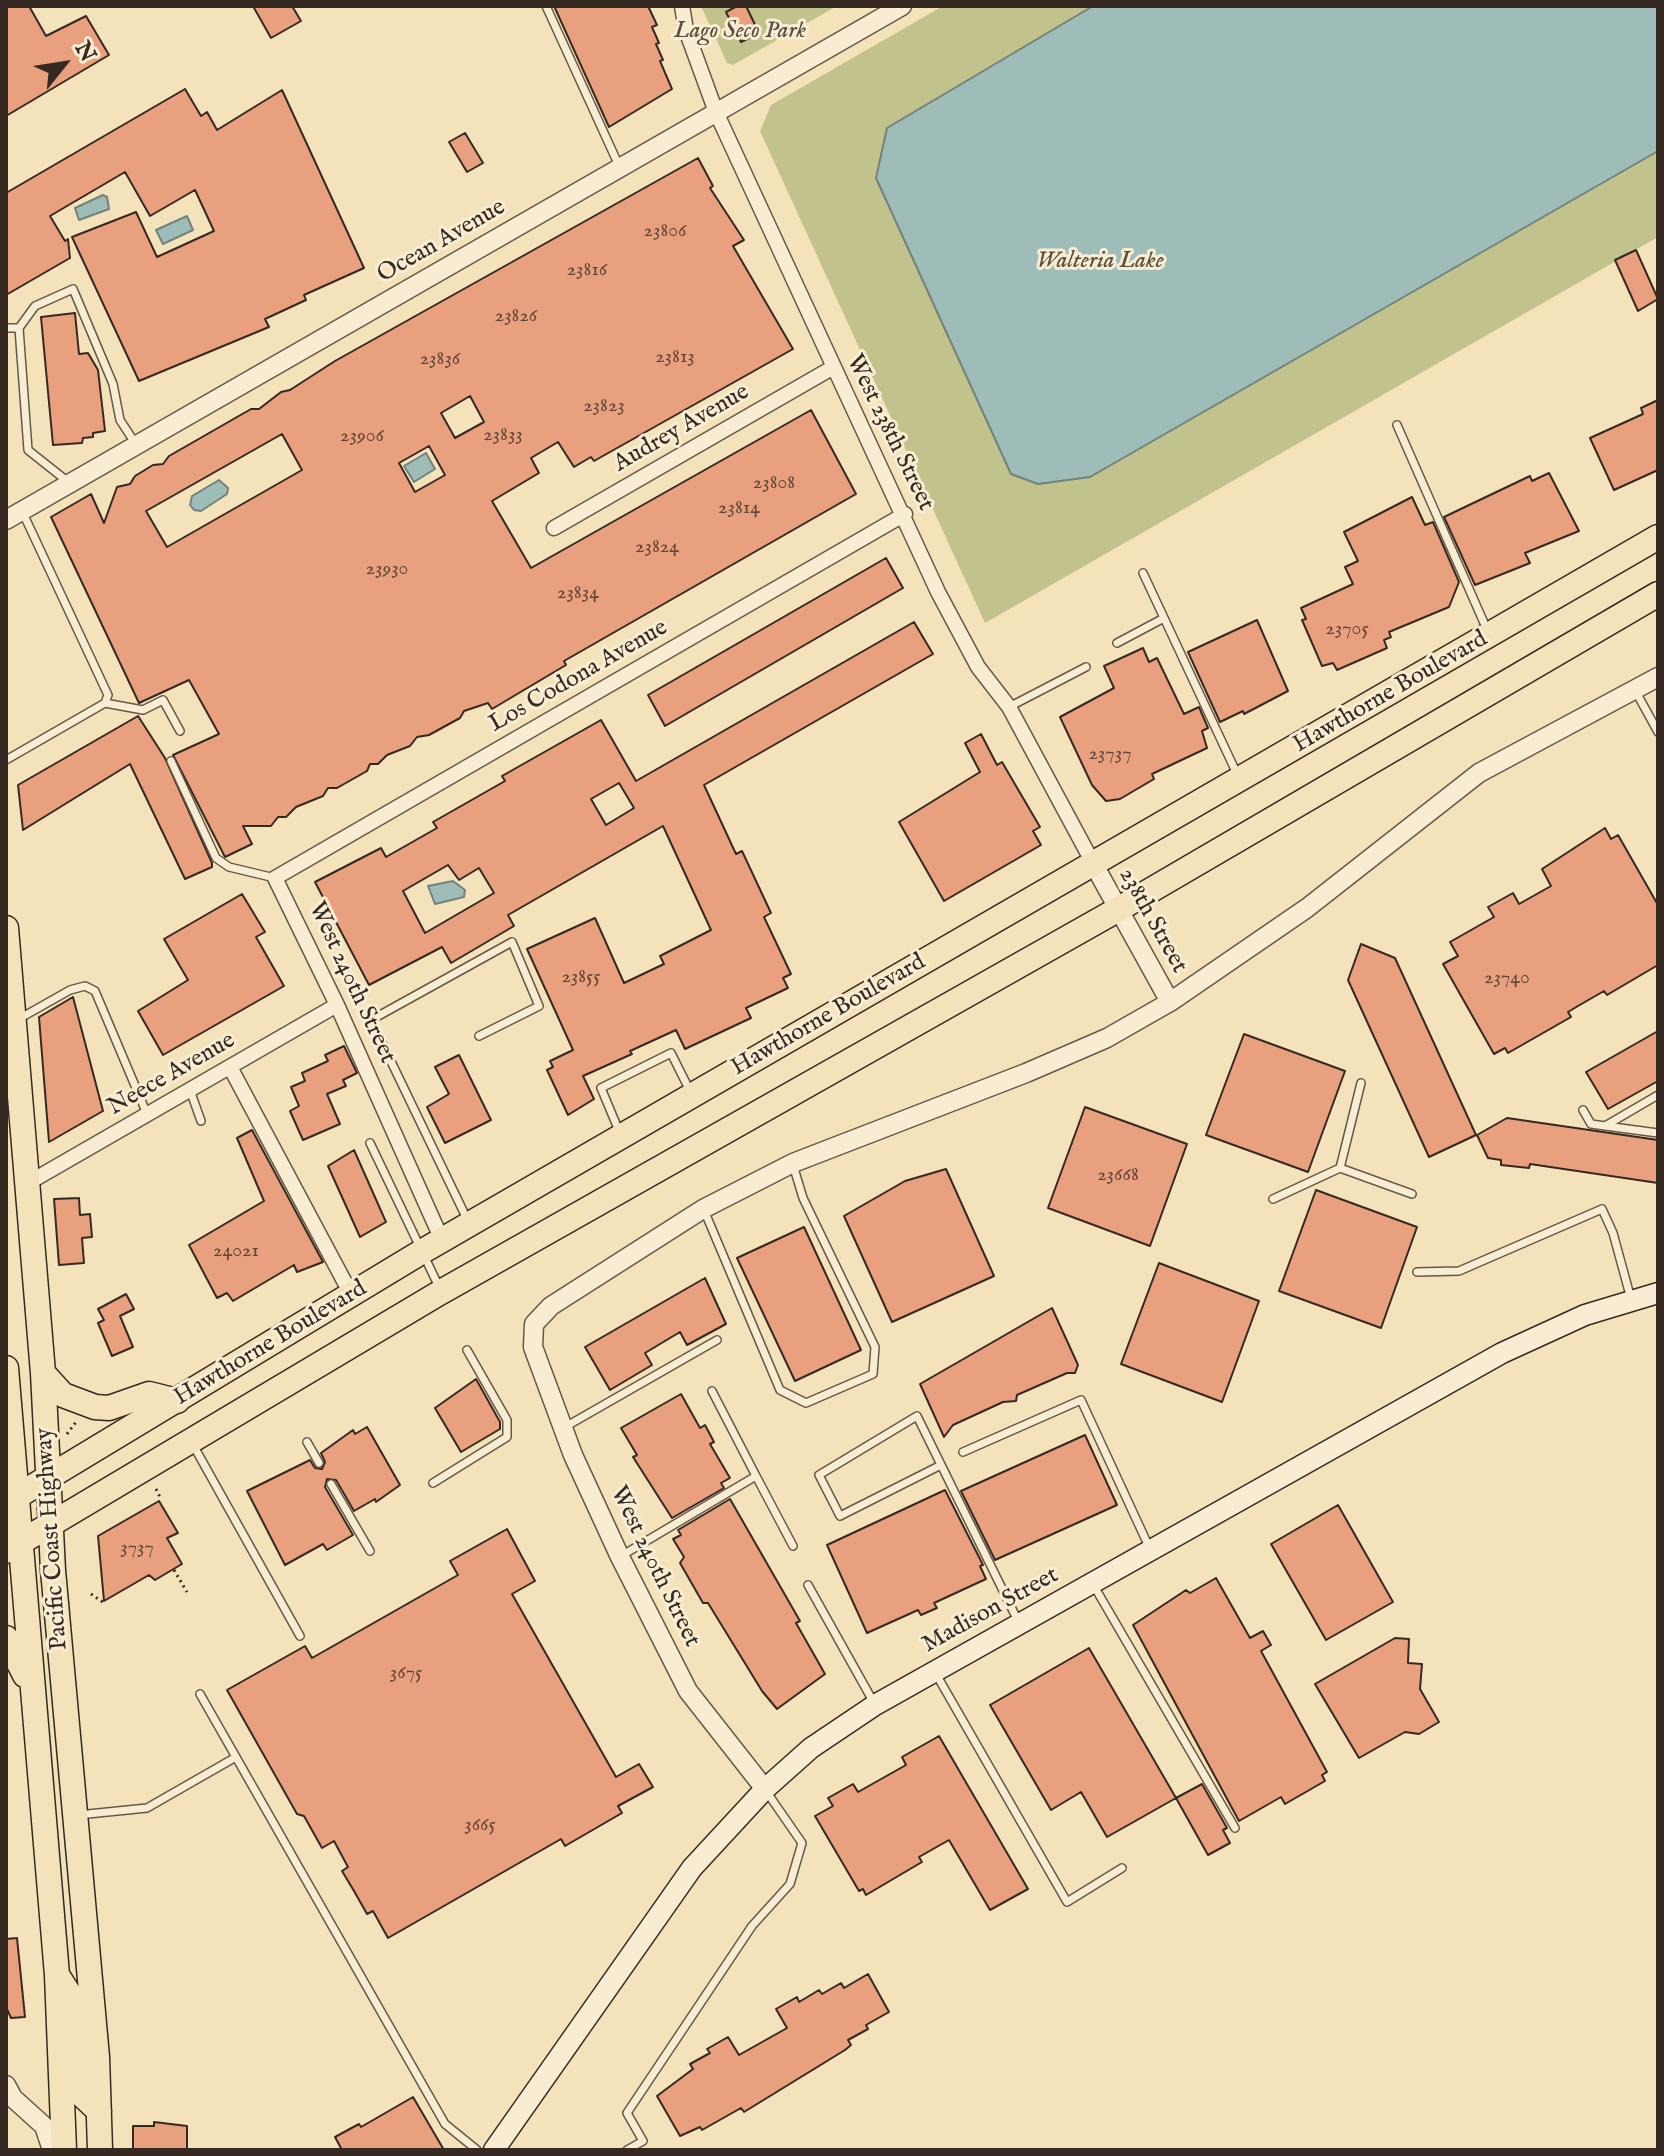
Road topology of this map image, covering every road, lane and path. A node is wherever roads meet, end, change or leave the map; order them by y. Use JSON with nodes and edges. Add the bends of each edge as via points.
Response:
{"nodes":[{"id":1,"x":546,"y":6,"type":"edge"},
{"id":2,"x":682,"y":6,"type":"edge"},
{"id":3,"x":902,"y":6,"type":"edge"},
{"id":4,"x":716,"y":112,"type":"junction"},
{"id":5,"x":620,"y":168,"type":"junction"},
{"id":6,"x":6,"y":328,"type":"edge"},
{"id":7,"x":19,"y":328,"type":"junction"},
{"id":8,"x":832,"y":368,"type":"junction"},
{"id":9,"x":1397,"y":425,"type":"dead end"},
{"id":10,"x":137,"y":444,"type":"junction"},
{"id":11,"x":70,"y":483,"type":"junction"},
{"id":12,"x":905,"y":514,"type":"junction"},
{"id":13,"x":14,"y":515,"type":"edge"},
{"id":14,"x":554,"y":528,"type":"dead end"},
{"id":15,"x":1658,"y":537,"type":"edge"},
{"id":16,"x":1143,"y":573,"type":"dead end"},
{"id":17,"x":1658,"y":594,"type":"edge"},
{"id":18,"x":1164,"y":618,"type":"junction"},
{"id":19,"x":1490,"y":635,"type":"junction"},
{"id":20,"x":1117,"y":643,"type":"dead end"},
{"id":21,"x":1086,"y":667,"type":"dead end"},
{"id":22,"x":1658,"y":677,"type":"edge"},
{"id":23,"x":1634,"y":690,"type":"junction"},
{"id":24,"x":105,"y":703,"type":"junction"},
{"id":25,"x":1009,"y":707,"type":"junction"},
{"id":26,"x":180,"y":731,"type":"dead end"},
{"id":27,"x":1658,"y":732,"type":"edge"},
{"id":28,"x":6,"y":760,"type":"edge"},
{"id":29,"x":171,"y":761,"type":"dead end"},
{"id":30,"x":1240,"y":780,"type":"junction"},
{"id":31,"x":1093,"y":863,"type":"junction"},
{"id":32,"x":275,"y":878,"type":"junction"},
{"id":33,"x":1117,"y":910,"type":"junction"},
{"id":34,"x":6,"y":928,"type":"edge"},
{"id":35,"x":1170,"y":1002,"type":"junction"},
{"id":36,"x":337,"y":1005,"type":"junction"},
{"id":37,"x":14,"y":1022,"type":"junction"},
{"id":38,"x":479,"y":1036,"type":"dead end"},
{"id":39,"x":230,"y":1067,"type":"junction"},
{"id":40,"x":1361,"y":1083,"type":"dead end"},
{"id":41,"x":190,"y":1090,"type":"junction"},
{"id":42,"x":1658,"y":1095,"type":"edge"},
{"id":43,"x":692,"y":1096,"type":"junction"},
{"id":44,"x":1583,"y":1110,"type":"dead end"},
{"id":45,"x":147,"y":1114,"type":"junction"},
{"id":46,"x":201,"y":1121,"type":"dead end"},
{"id":47,"x":1605,"y":1126,"type":"junction"},
{"id":48,"x":1658,"y":1133,"type":"edge"},
{"id":49,"x":621,"y":1137,"type":"junction"},
{"id":50,"x":370,"y":1143,"type":"dead end"},
{"id":51,"x":793,"y":1163,"type":"junction"},
{"id":52,"x":1340,"y":1168,"type":"junction"},
{"id":53,"x":28,"y":1183,"type":"junction"},
{"id":54,"x":1412,"y":1194,"type":"dead end"},
{"id":55,"x":1273,"y":1199,"type":"dead end"},
{"id":56,"x":703,"y":1209,"type":"junction"},
{"id":57,"x":470,"y":1224,"type":"junction"},
{"id":58,"x":432,"y":1246,"type":"junction"},
{"id":59,"x":1417,"y":1272,"type":"dead end"},
{"id":60,"x":441,"y":1292,"type":"junction"},
{"id":61,"x":1658,"y":1293,"type":"edge"},
{"id":62,"x":351,"y":1294,"type":"junction"},
{"id":63,"x":1631,"y":1301,"type":"junction"},
{"id":64,"x":717,"y":1340,"type":"dead end"},
{"id":65,"x":467,"y":1350,"type":"dead end"},
{"id":66,"x":6,"y":1368,"type":"edge"},
{"id":67,"x":43,"y":1373,"type":"junction"},
{"id":68,"x":712,"y":1391,"type":"dead end"},
{"id":69,"x":177,"y":1401,"type":"junction"},
{"id":70,"x":79,"y":1415,"type":"dead end"},
{"id":71,"x":563,"y":1428,"type":"junction"},
{"id":72,"x":72,"y":1432,"type":"junction"},
{"id":73,"x":67,"y":1434,"type":"dead end"},
{"id":74,"x":74,"y":1438,"type":"dead end"},
{"id":75,"x":191,"y":1441,"type":"junction"},
{"id":76,"x":307,"y":1442,"type":"dead end"},
{"id":77,"x":963,"y":1452,"type":"dead end"},
{"id":78,"x":319,"y":1463,"type":"dead end"},
{"id":79,"x":941,"y":1465,"type":"junction"},
{"id":80,"x":756,"y":1476,"type":"junction"},
{"id":81,"x":48,"y":1479,"type":"junction"},
{"id":82,"x":433,"y":1483,"type":"dead end"},
{"id":83,"x":331,"y":1484,"type":"dead end"},
{"id":84,"x":156,"y":1489,"type":"dead end"},
{"id":85,"x":160,"y":1497,"type":"dead end"},
{"id":86,"x":10,"y":1501,"type":"edge"},
{"id":87,"x":51,"y":1524,"type":"junction"},
{"id":88,"x":793,"y":1546,"type":"dead end"},
{"id":89,"x":12,"y":1547,"type":"edge"},
{"id":90,"x":370,"y":1551,"type":"dead end"},
{"id":91,"x":1151,"y":1551,"type":"junction"},
{"id":92,"x":620,"y":1557,"type":"junction"},
{"id":93,"x":174,"y":1570,"type":"dead end"},
{"id":94,"x":1093,"y":1584,"type":"junction"},
{"id":95,"x":808,"y":1585,"type":"dead end"},
{"id":96,"x":187,"y":1592,"type":"dead end"},
{"id":97,"x":91,"y":1594,"type":"dead end"},
{"id":98,"x":104,"y":1603,"type":"dead end"},
{"id":99,"x":1020,"y":1625,"type":"junction"},
{"id":100,"x":300,"y":1636,"type":"dead end"},
{"id":101,"x":6,"y":1638,"type":"edge"},
{"id":102,"x":935,"y":1672,"type":"junction"},
{"id":103,"x":31,"y":1688,"type":"junction"},
{"id":104,"x":200,"y":1694,"type":"dead end"},
{"id":105,"x":875,"y":1705,"type":"junction"},
{"id":106,"x":236,"y":1757,"type":"junction"},
{"id":107,"x":765,"y":1789,"type":"junction"},
{"id":108,"x":76,"y":1815,"type":"junction"},
{"id":109,"x":1235,"y":1828,"type":"dead end"},
{"id":110,"x":1122,"y":1868,"type":"dead end"},
{"id":111,"x":57,"y":1975,"type":"junction"},
{"id":112,"x":6,"y":2085,"type":"edge"},
{"id":113,"x":99,"y":2111,"type":"junction"},
{"id":114,"x":52,"y":2150,"type":"edge"},
{"id":115,"x":67,"y":2150,"type":"edge"},
{"id":116,"x":100,"y":2150,"type":"edge"},
{"id":117,"x":477,"y":2150,"type":"edge"},
{"id":118,"x":494,"y":2150,"type":"edge"},
{"id":119,"x":627,"y":2150,"type":"edge"}],
"edges":[{"from":1,"to":5,"type":"lane"},
{"from":2,"to":4,"type":"street","name":"West 238th Street"},
{"from":3,"to":4,"type":"street","name":"Ocean Avenue"},
{"from":4,"to":5,"type":"street","name":"Ocean Avenue"},
{"from":4,"to":8,"type":"street","name":"West 238th Street"},
{"from":5,"to":10,"type":"street","name":"Ocean Avenue"},
{"from":6,"to":7,"type":"lane"},
{"from":7,"to":10,"type":"lane","via":[[35,306],[73,289],[113,384],[120,420]]},
{"from":7,"to":11,"type":"lane","via":[[28,450]]},
{"from":8,"to":12,"type":"street","name":"West 238th Street"},
{"from":8,"to":14,"type":"street","name":"Audrey Avenue"},
{"from":9,"to":19,"type":"lane"},
{"from":10,"to":11,"type":"street","name":"Ocean Avenue"},
{"from":11,"to":13,"type":"street","name":"Ocean Avenue"},
{"from":12,"to":25,"type":"street","name":"West 238th Street","via":[[938,592]]},
{"from":12,"to":32,"type":"street","name":"Los Codona Avenue"},
{"from":13,"to":24,"type":"lane","via":[[108,695]]},
{"from":15,"to":19,"type":"main road","name":"Hawthorne Boulevard"},
{"from":16,"to":18,"type":"lane"},
{"from":17,"to":33,"type":"main road","name":"Hawthorne Boulevard"},
{"from":18,"to":20,"type":"lane"},
{"from":18,"to":30,"type":"lane"},
{"from":19,"to":30,"type":"main road","name":"Hawthorne Boulevard"},
{"from":21,"to":25,"type":"lane"},
{"from":22,"to":23,"type":"street"},
{"from":23,"to":27,"type":"lane"},
{"from":23,"to":35,"type":"street","via":[[1479,773],[1307,908]]},
{"from":24,"to":26,"type":"lane","via":[[143,710],[163,700]]},
{"from":24,"to":28,"type":"lane"},
{"from":25,"to":31,"type":"street","name":"West 238th Street"},
{"from":29,"to":32,"type":"lane","via":[[216,858],[229,867]]},
{"from":30,"to":31,"type":"main road","name":"Hawthorne Boulevard"},
{"from":31,"to":33,"type":"street","name":"238th Street"},
{"from":31,"to":43,"type":"main road","name":"Hawthorne Boulevard"},
{"from":32,"to":36,"type":"street","name":"West 240th Street"},
{"from":33,"to":35,"type":"street","name":"238th Street"},
{"from":33,"to":60,"type":"main road","name":"Hawthorne Boulevard"},
{"from":34,"to":37,"type":"main road","name":"Pacific Coast Highway"},
{"from":35,"to":51,"type":"street","via":[[1107,1038],[1026,1073]]},
{"from":36,"to":39,"type":"street","name":"Neece Avenue"},
{"from":36,"to":58,"type":"street","name":"West 240th Street"},
{"from":37,"to":45,"type":"lane","via":[[70,990],[85,986],[95,991]]},
{"from":37,"to":53,"type":"main road","name":"Pacific Coast Highway"},
{"from":38,"to":57,"type":"lane","via":[[539,1006],[512,942],[371,1020]]},
{"from":39,"to":41,"type":"street","name":"Neece Avenue"},
{"from":39,"to":62,"type":"street"},
{"from":40,"to":52,"type":"lane"},
{"from":41,"to":45,"type":"street","name":"Neece Avenue"},
{"from":41,"to":46,"type":"lane"},
{"from":42,"to":47,"type":"lane"},
{"from":43,"to":49,"type":"main road","name":"Hawthorne Boulevard"},
{"from":43,"to":49,"type":"lane","via":[[671,1053],[601,1088]]},
{"from":44,"to":47,"type":"lane","via":[[1591,1124]]},
{"from":45,"to":53,"type":"street","name":"Neece Avenue"},
{"from":47,"to":48,"type":"lane"},
{"from":49,"to":57,"type":"main road","name":"Hawthorne Boulevard"},
{"from":50,"to":58,"type":"lane"},
{"from":51,"to":56,"type":"street"},
{"from":51,"to":56,"type":"lane","via":[[803,1198],[875,1347],[873,1374],[806,1403],[780,1390]]},
{"from":52,"to":54,"type":"lane"},
{"from":52,"to":55,"type":"lane"},
{"from":53,"to":67,"type":"main road","name":"Pacific Coast Highway"},
{"from":56,"to":71,"type":"street","name":"West 240th Street","via":[[551,1306],[534,1324],[533,1347]]},
{"from":57,"to":58,"type":"main road","name":"Hawthorne Boulevard"},
{"from":58,"to":60,"type":"lane"},
{"from":58,"to":62,"type":"main road","name":"Hawthorne Boulevard"},
{"from":59,"to":63,"type":"lane","via":[[1459,1271],[1602,1209]]},
{"from":60,"to":75,"type":"main road","name":"Hawthorne Boulevard"},
{"from":61,"to":63,"type":"main road","name":"Madison Street"},
{"from":62,"to":69,"type":"main road","name":"Hawthorne Boulevard"},
{"from":63,"to":91,"type":"main road","name":"Madison Street","via":[[1585,1315],[1502,1353]]},
{"from":64,"to":71,"type":"lane"},
{"from":65,"to":82,"type":"lane","via":[[507,1420],[507,1437]]},
{"from":66,"to":86,"type":"main road","name":"Pacific Coast Highway"},
{"from":67,"to":69,"type":"main road","via":[[63,1395],[95,1407],[109,1408],[149,1394]]},
{"from":67,"to":81,"type":"main road","name":"Pacific Coast Highway"},
{"from":68,"to":80,"type":"lane"},
{"from":69,"to":81,"type":"main road","name":"Hawthorne Boulevard"},
{"from":70,"to":72,"type":"path"},
{"from":71,"to":92,"type":"street","name":"West 240th Street"},
{"from":72,"to":73,"type":"path"},
{"from":72,"to":74,"type":"path"},
{"from":75,"to":87,"type":"main road","name":"Hawthorne Boulevard"},
{"from":75,"to":100,"type":"lane"},
{"from":76,"to":78,"type":"lane"},
{"from":77,"to":91,"type":"lane","via":[[1081,1400]]},
{"from":79,"to":79,"type":"lane","via":[[917,1416],[819,1475],[840,1516]]},
{"from":79,"to":99,"type":"lane"},
{"from":80,"to":88,"type":"lane"},
{"from":80,"to":92,"type":"lane"},
{"from":81,"to":86,"type":"main road","name":"Hawthorne Boulevard"},
{"from":81,"to":87,"type":"main road","name":"Pacific Coast Highway"},
{"from":83,"to":90,"type":"lane"},
{"from":84,"to":85,"type":"path"},
{"from":86,"to":89,"type":"main road","name":"Pacific Coast Highway"},
{"from":87,"to":89,"type":"main road","name":"Hawthorne Boulevard"},
{"from":87,"to":108,"type":"main road","name":"Pacific Coast Highway"},
{"from":89,"to":103,"type":"main road","name":"Pacific Coast Highway"},
{"from":91,"to":94,"type":"main road","name":"Madison Street"},
{"from":92,"to":107,"type":"street","name":"West 240th Street","via":[[688,1691]]},
{"from":93,"to":96,"type":"path"},
{"from":94,"to":99,"type":"main road","name":"Madison Street"},
{"from":94,"to":109,"type":"lane"},
{"from":95,"to":105,"type":"lane"},
{"from":97,"to":98,"type":"path"},
{"from":99,"to":102,"type":"main road","name":"Madison Street"},
{"from":101,"to":103,"type":"main road"},
{"from":102,"to":105,"type":"main road","name":"Madison Street"},
{"from":102,"to":110,"type":"lane","via":[[1067,1902]]},
{"from":103,"to":111,"type":"main road","name":"Pacific Coast Highway"},
{"from":104,"to":106,"type":"lane"},
{"from":105,"to":107,"type":"main road","name":"Madison Street","via":[[811,1748]]},
{"from":106,"to":108,"type":"lane","via":[[147,1808]]},
{"from":106,"to":117,"type":"lane","via":[[445,2124]]},
{"from":107,"to":118,"type":"main road","name":"Madison Street","via":[[659,1911]]},
{"from":107,"to":119,"type":"lane","via":[[802,1843],[790,1884],[752,1926],[627,2113],[643,2141]]},
{"from":108,"to":113,"type":"main road","name":"Pacific Coast Highway"},
{"from":111,"to":113,"type":"main road","via":[[75,2003],[83,2096]]},
{"from":111,"to":115,"type":"main road","name":"Pacific Coast Highway"},
{"from":112,"to":114,"type":"street","via":[[44,2126]]},
{"from":113,"to":116,"type":"main road","name":"Pacific Coast Highway"}]}
